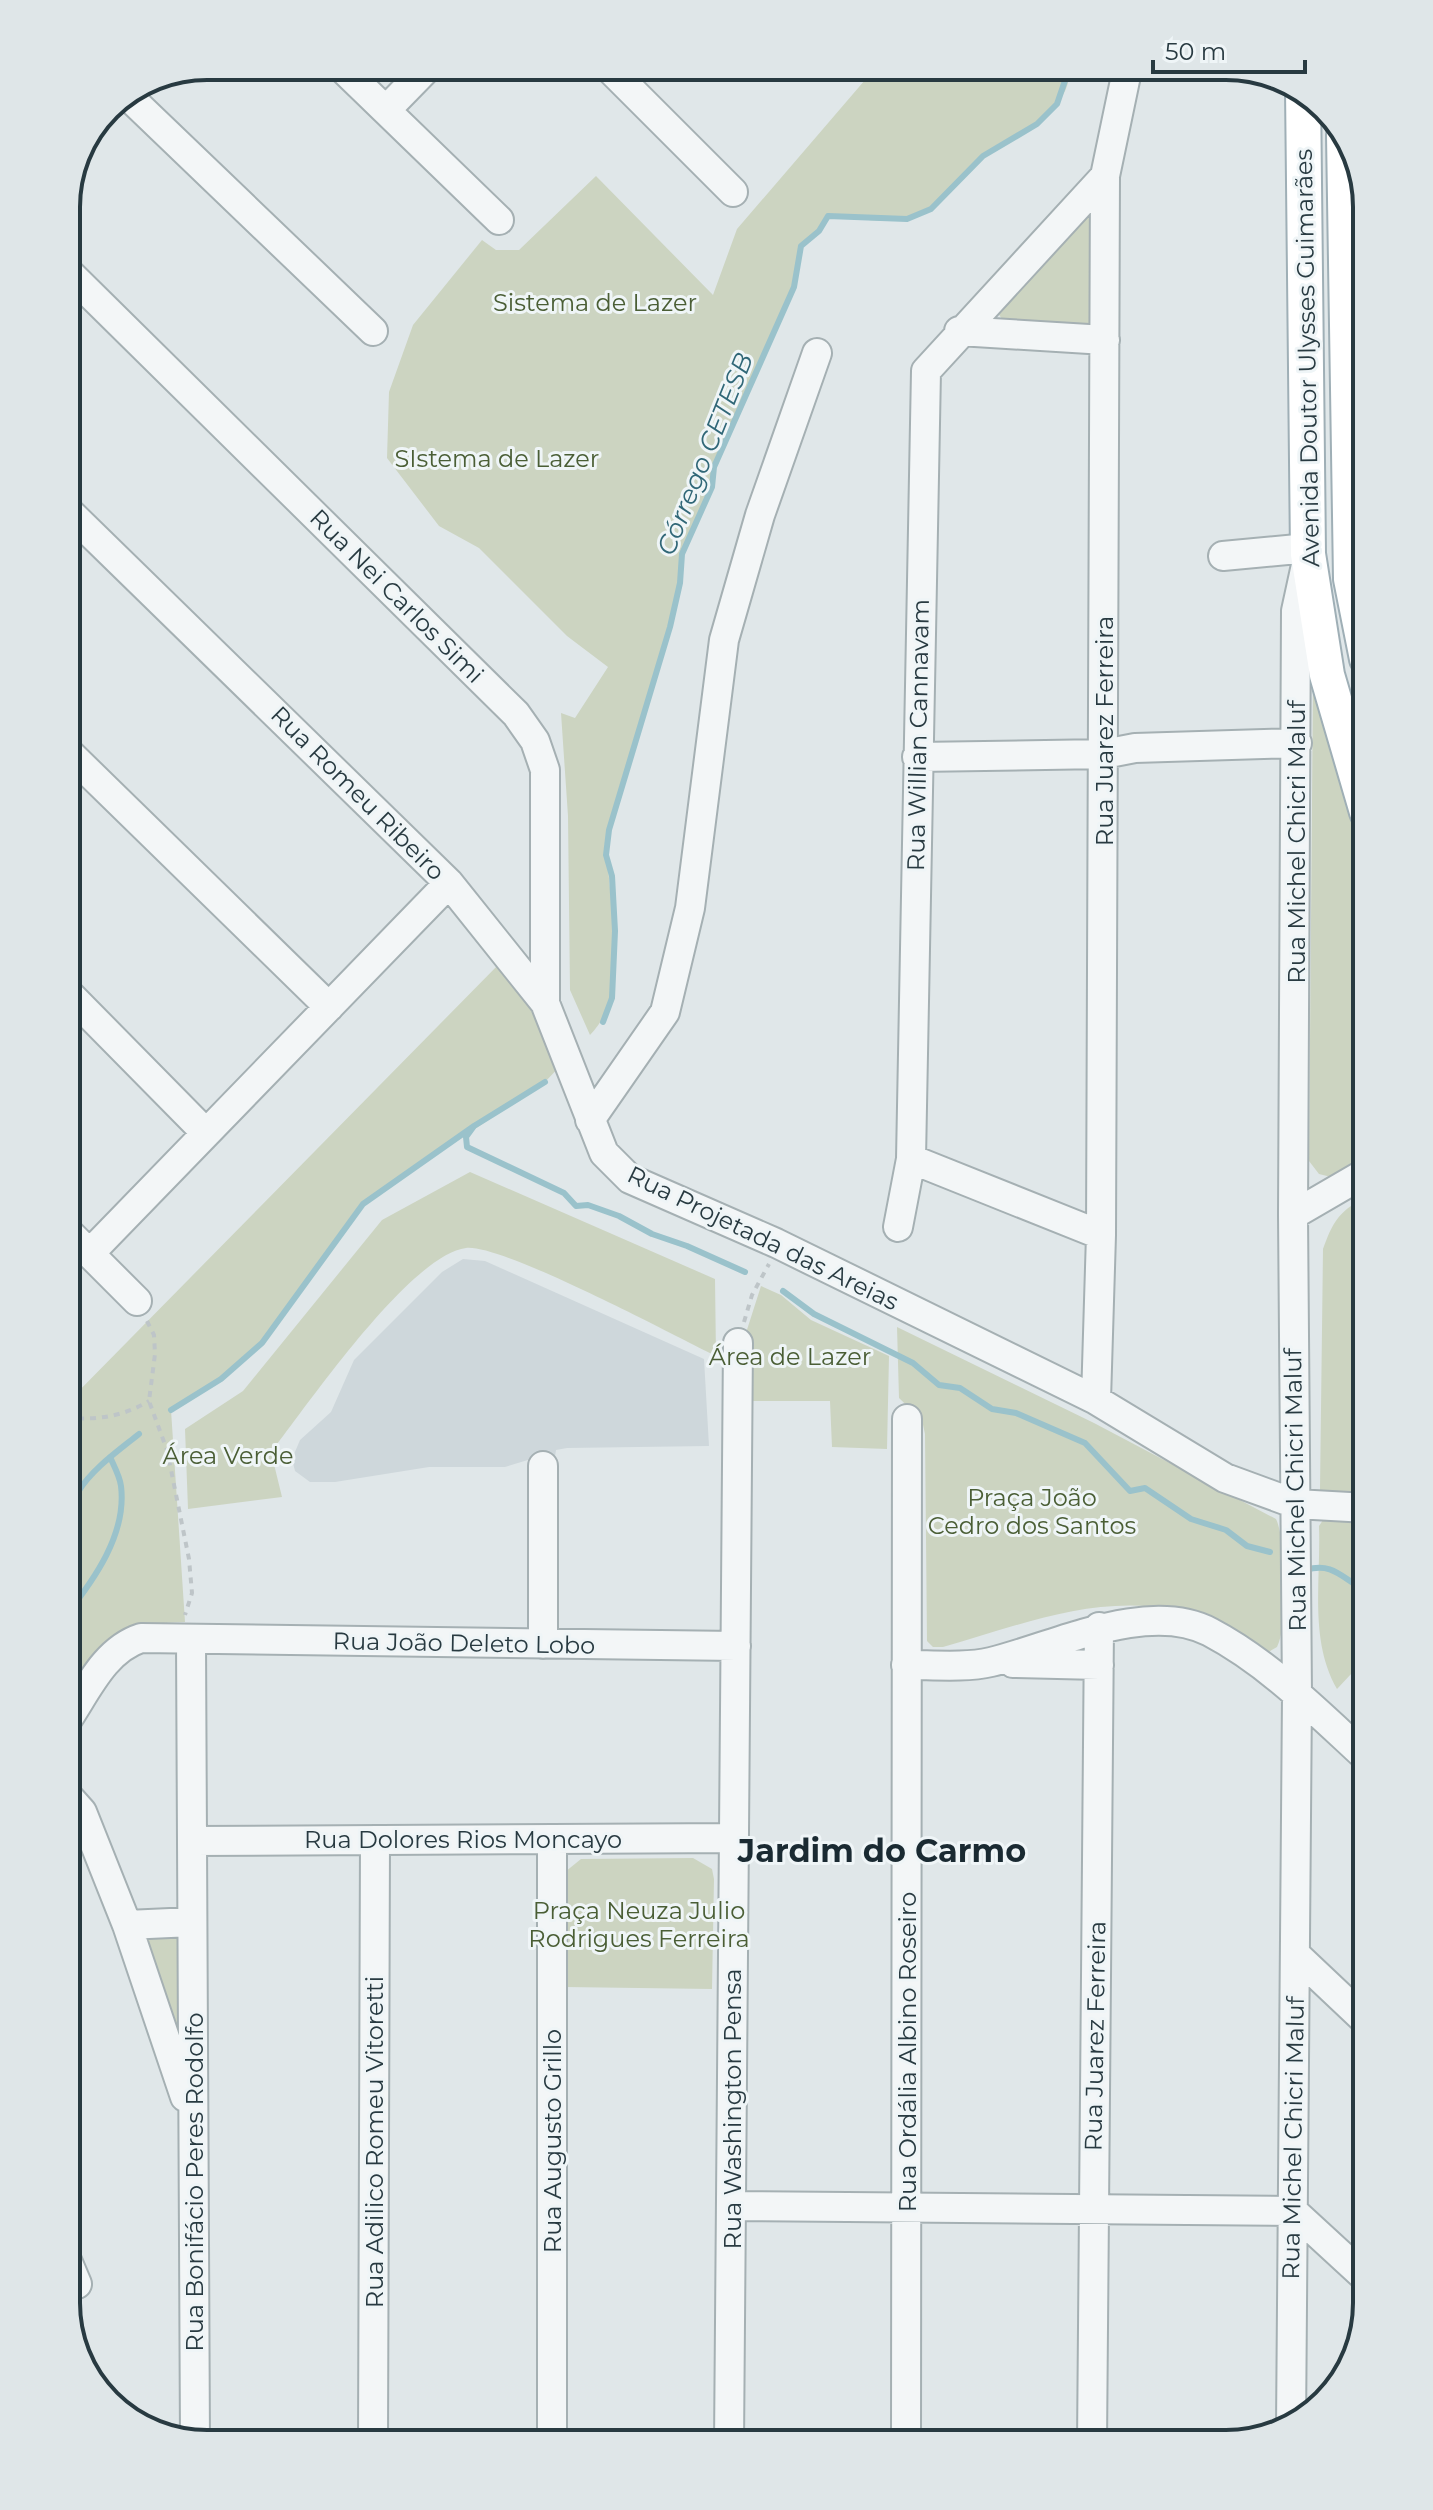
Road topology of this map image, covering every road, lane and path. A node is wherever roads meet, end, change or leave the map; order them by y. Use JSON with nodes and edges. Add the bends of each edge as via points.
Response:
{"nodes":[{"id":1,"x":355,"y":80,"type":"edge"},
{"id":2,"x":415,"y":80,"type":"edge"},
{"id":3,"x":621,"y":80,"type":"edge"},
{"id":4,"x":1125,"y":80,"type":"edge"},
{"id":5,"x":135,"y":103,"type":"edge"},
{"id":6,"x":1303,"y":107,"type":"edge"},
{"id":7,"x":386,"y":110,"type":"junction"},
{"id":8,"x":1105,"y":176,"type":"junction"},
{"id":9,"x":733,"y":192,"type":"dead end"},
{"id":10,"x":499,"y":220,"type":"dead end"},
{"id":11,"x":80,"y":284,"type":"edge"},
{"id":12,"x":1353,"y":320,"type":"edge"},
{"id":13,"x":373,"y":331,"type":"dead end"},
{"id":14,"x":959,"y":331,"type":"junction"},
{"id":15,"x":1105,"y":340,"type":"junction"},
{"id":16,"x":817,"y":353,"type":"dead end"},
{"id":17,"x":80,"y":523,"type":"edge"},
{"id":18,"x":1308,"y":551,"type":"junction"},
{"id":19,"x":1223,"y":556,"type":"dead end"},
{"id":20,"x":1353,"y":589,"type":"edge"},
{"id":21,"x":1297,"y":743,"type":"junction"},
{"id":22,"x":1104,"y":754,"type":"junction"},
{"id":23,"x":917,"y":757,"type":"junction"},
{"id":24,"x":80,"y":764,"type":"edge"},
{"id":25,"x":1353,"y":764,"type":"edge"},
{"id":26,"x":449,"y":883,"type":"junction"},
{"id":27,"x":80,"y":1005,"type":"edge"},
{"id":28,"x":329,"y":1007,"type":"junction"},
{"id":29,"x":548,"y":1010,"type":"junction"},
{"id":30,"x":590,"y":1120,"type":"junction"},
{"id":31,"x":206,"y":1133,"type":"junction"},
{"id":32,"x":911,"y":1159,"type":"junction"},
{"id":33,"x":1353,"y":1180,"type":"edge"},
{"id":34,"x":1293,"y":1215,"type":"junction"},
{"id":35,"x":898,"y":1227,"type":"dead end"},
{"id":36,"x":1101,"y":1235,"type":"junction"},
{"id":37,"x":80,"y":1243,"type":"edge"},
{"id":38,"x":90,"y":1253,"type":"junction"},
{"id":39,"x":769,"y":1264,"type":"dead end"},
{"id":40,"x":752,"y":1295,"type":"dead end"},
{"id":41,"x":137,"y":1301,"type":"joint"},
{"id":42,"x":738,"y":1343,"type":"dead end"},
{"id":43,"x":1096,"y":1400,"type":"junction"},
{"id":44,"x":149,"y":1401,"type":"junction"},
{"id":45,"x":80,"y":1419,"type":"edge"},
{"id":46,"x":907,"y":1419,"type":"dead end"},
{"id":47,"x":543,"y":1466,"type":"dead end"},
{"id":48,"x":1296,"y":1504,"type":"junction"},
{"id":49,"x":1353,"y":1507,"type":"edge"},
{"id":50,"x":1099,"y":1627,"type":"junction"},
{"id":51,"x":163,"y":1640,"type":"junction"},
{"id":52,"x":191,"y":1641,"type":"junction"},
{"id":53,"x":543,"y":1644,"type":"junction"},
{"id":54,"x":736,"y":1646,"type":"junction"},
{"id":55,"x":988,"y":1663,"type":"junction"},
{"id":56,"x":906,"y":1665,"type":"junction"},
{"id":57,"x":1099,"y":1665,"type":"junction"},
{"id":58,"x":1297,"y":1695,"type":"junction"},
{"id":59,"x":80,"y":1701,"type":"edge"},
{"id":60,"x":1353,"y":1745,"type":"edge"},
{"id":61,"x":80,"y":1810,"type":"edge"},
{"id":62,"x":734,"y":1838,"type":"junction"},
{"id":63,"x":552,"y":1839,"type":"junction"},
{"id":64,"x":375,"y":1840,"type":"junction"},
{"id":65,"x":192,"y":1841,"type":"junction"},
{"id":66,"x":192,"y":1922,"type":"junction"},
{"id":67,"x":127,"y":1925,"type":"junction"},
{"id":68,"x":1295,"y":1954,"type":"junction"},
{"id":69,"x":1353,"y":2009,"type":"edge"},
{"id":70,"x":193,"y":2121,"type":"junction"},
{"id":71,"x":731,"y":2206,"type":"junction"},
{"id":72,"x":907,"y":2207,"type":"junction"},
{"id":73,"x":1093,"y":2209,"type":"junction"},
{"id":74,"x":1293,"y":2211,"type":"junction"},
{"id":75,"x":1353,"y":2266,"type":"edge"},
{"id":76,"x":1291,"y":2411,"type":"edge"},
{"id":77,"x":195,"y":2430,"type":"edge"},
{"id":78,"x":373,"y":2430,"type":"edge"},
{"id":79,"x":552,"y":2430,"type":"edge"},
{"id":80,"x":729,"y":2430,"type":"edge"},
{"id":81,"x":906,"y":2430,"type":"edge"},
{"id":82,"x":1092,"y":2430,"type":"edge"}],
"edges":[{"from":1,"to":7,"type":"street"},
{"from":2,"to":7,"type":"street"},
{"from":3,"to":9,"type":"street"},
{"from":4,"to":8,"type":"street","name":"Rua Juarez Ferreira"},
{"from":5,"to":13,"type":"street"},
{"from":6,"to":18,"type":"main road","name":"Avenida Doutor Ulysses Guimarães"},
{"from":7,"to":10,"type":"street"},
{"from":8,"to":14,"type":"street","name":"Rua Willian Cannavam"},
{"from":8,"to":15,"type":"street","name":"Rua Juarez Ferreira"},
{"from":11,"to":29,"type":"street","name":"Rua Nei Carlos Simi","via":[[516,714],[535,741],[545,770]]},
{"from":12,"to":20,"type":"main road","name":"Avenida Doutor Ulysses Guimarães"},
{"from":14,"to":15,"type":"street"},
{"from":14,"to":23,"type":"street","name":"Rua Willian Cannavam","via":[[926,371]]},
{"from":15,"to":22,"type":"street","name":"Rua Juarez Ferreira"},
{"from":16,"to":30,"type":"street","via":[[760,515],[724,640],[690,908],[665,1012]]},
{"from":17,"to":26,"type":"street","name":"Rua Romeu Ribeiro"},
{"from":18,"to":19,"type":"street"},
{"from":18,"to":21,"type":"street","name":"Rua Michel Chicri Maluf","via":[[1296,611]]},
{"from":18,"to":25,"type":"main road","name":"Avenida Doutor Ulysses Guimarães","via":[[1327,675]]},
{"from":21,"to":22,"type":"street","via":[[1135,748]]},
{"from":21,"to":34,"type":"street","name":"Rua Michel Chicri Maluf"},
{"from":22,"to":23,"type":"street"},
{"from":22,"to":36,"type":"street","name":"Rua Juarez Ferreira"},
{"from":23,"to":32,"type":"street","name":"Rua Willian Cannavam"},
{"from":24,"to":28,"type":"street"},
{"from":26,"to":28,"type":"street"},
{"from":26,"to":29,"type":"street","name":"Rua Romeu Ribeiro"},
{"from":27,"to":31,"type":"street"},
{"from":28,"to":31,"type":"street"},
{"from":29,"to":30,"type":"street","name":"Rua Romeu Ribeiro"},
{"from":30,"to":43,"type":"street","name":"Rua Projetada das Areias","via":[[604,1153],[630,1179],[776,1243]]},
{"from":31,"to":38,"type":"street"},
{"from":32,"to":35,"type":"street","name":"Rua Willian Cannavam"},
{"from":32,"to":36,"type":"street"},
{"from":33,"to":34,"type":"street"},
{"from":34,"to":48,"type":"street","name":"Rua Michel Chicri Maluf"},
{"from":36,"to":43,"type":"street","name":"Rua Juarez Ferreira"},
{"from":37,"to":38,"type":"street"},
{"from":38,"to":41,"type":"street"},
{"from":39,"to":40,"type":"path"},
{"from":41,"to":44,"type":"path","via":[[154,1335]]},
{"from":42,"to":54,"type":"street","name":"Rua Washington Pensa"},
{"from":43,"to":48,"type":"street","name":"Rua Projetada das Areias","via":[[1225,1478]]},
{"from":44,"to":45,"type":"path","via":[[129,1414]]},
{"from":44,"to":51,"type":"path","via":[[167,1450],[192,1593],[183,1622]]},
{"from":46,"to":56,"type":"street","name":"Rua Ordália Albino Roseiro"},
{"from":47,"to":53,"type":"street"},
{"from":48,"to":49,"type":"street","name":"Rua Projetada das Areias"},
{"from":48,"to":58,"type":"street","name":"Rua Michel Chicri Maluf"},
{"from":50,"to":55,"type":"street"},
{"from":50,"to":57,"type":"street","name":"Rua Juarez Ferreira"},
{"from":50,"to":58,"type":"street","via":[[1164,1622],[1208,1630]]},
{"from":51,"to":52,"type":"street","name":"Rua João Deleto Lobo"},
{"from":51,"to":59,"type":"street","name":"Rua João Deleto Lobo","via":[[126,1643],[111,1655]]},
{"from":52,"to":53,"type":"street","name":"Rua João Deleto Lobo"},
{"from":52,"to":65,"type":"street","name":"Rua Bonifácio Peres Rodolfo"},
{"from":53,"to":54,"type":"street","name":"Rua João Deleto Lobo"},
{"from":54,"to":62,"type":"street","name":"Rua Washington Pensa"},
{"from":55,"to":56,"type":"street"},
{"from":55,"to":57,"type":"street"},
{"from":56,"to":72,"type":"street","name":"Rua Ordália Albino Roseiro"},
{"from":57,"to":73,"type":"street","name":"Rua Juarez Ferreira"},
{"from":58,"to":60,"type":"street"},
{"from":58,"to":68,"type":"street","name":"Rua Michel Chicri Maluf"},
{"from":61,"to":67,"type":"street"},
{"from":62,"to":63,"type":"street","name":"Rua Dolores Rios Moncayo"},
{"from":62,"to":71,"type":"street","name":"Rua Washington Pensa"},
{"from":63,"to":64,"type":"street","name":"Rua Dolores Rios Moncayo"},
{"from":63,"to":79,"type":"street","name":"Rua Augusto Grillo"},
{"from":64,"to":65,"type":"street","name":"Rua Dolores Rios Moncayo"},
{"from":64,"to":78,"type":"street","name":"Rua Adilico Romeu Vitoretti"},
{"from":65,"to":66,"type":"street","name":"Rua Bonifácio Peres Rodolfo"},
{"from":66,"to":67,"type":"street"},
{"from":66,"to":70,"type":"street","name":"Rua Bonifácio Peres Rodolfo"},
{"from":67,"to":70,"type":"street"},
{"from":68,"to":69,"type":"street"},
{"from":68,"to":74,"type":"street","name":"Rua Michel Chicri Maluf"},
{"from":70,"to":77,"type":"street","name":"Rua Bonifácio Peres Rodolfo"},
{"from":71,"to":72,"type":"street"},
{"from":71,"to":80,"type":"street","name":"Rua Washington Pensa"},
{"from":72,"to":73,"type":"street"},
{"from":72,"to":81,"type":"street","name":"Rua Ordália Albino Roseiro"},
{"from":73,"to":74,"type":"street"},
{"from":73,"to":82,"type":"street","name":"Rua Juarez Ferreira"},
{"from":74,"to":75,"type":"street"},
{"from":74,"to":76,"type":"street","name":"Rua Michel Chicri Maluf"}]}
